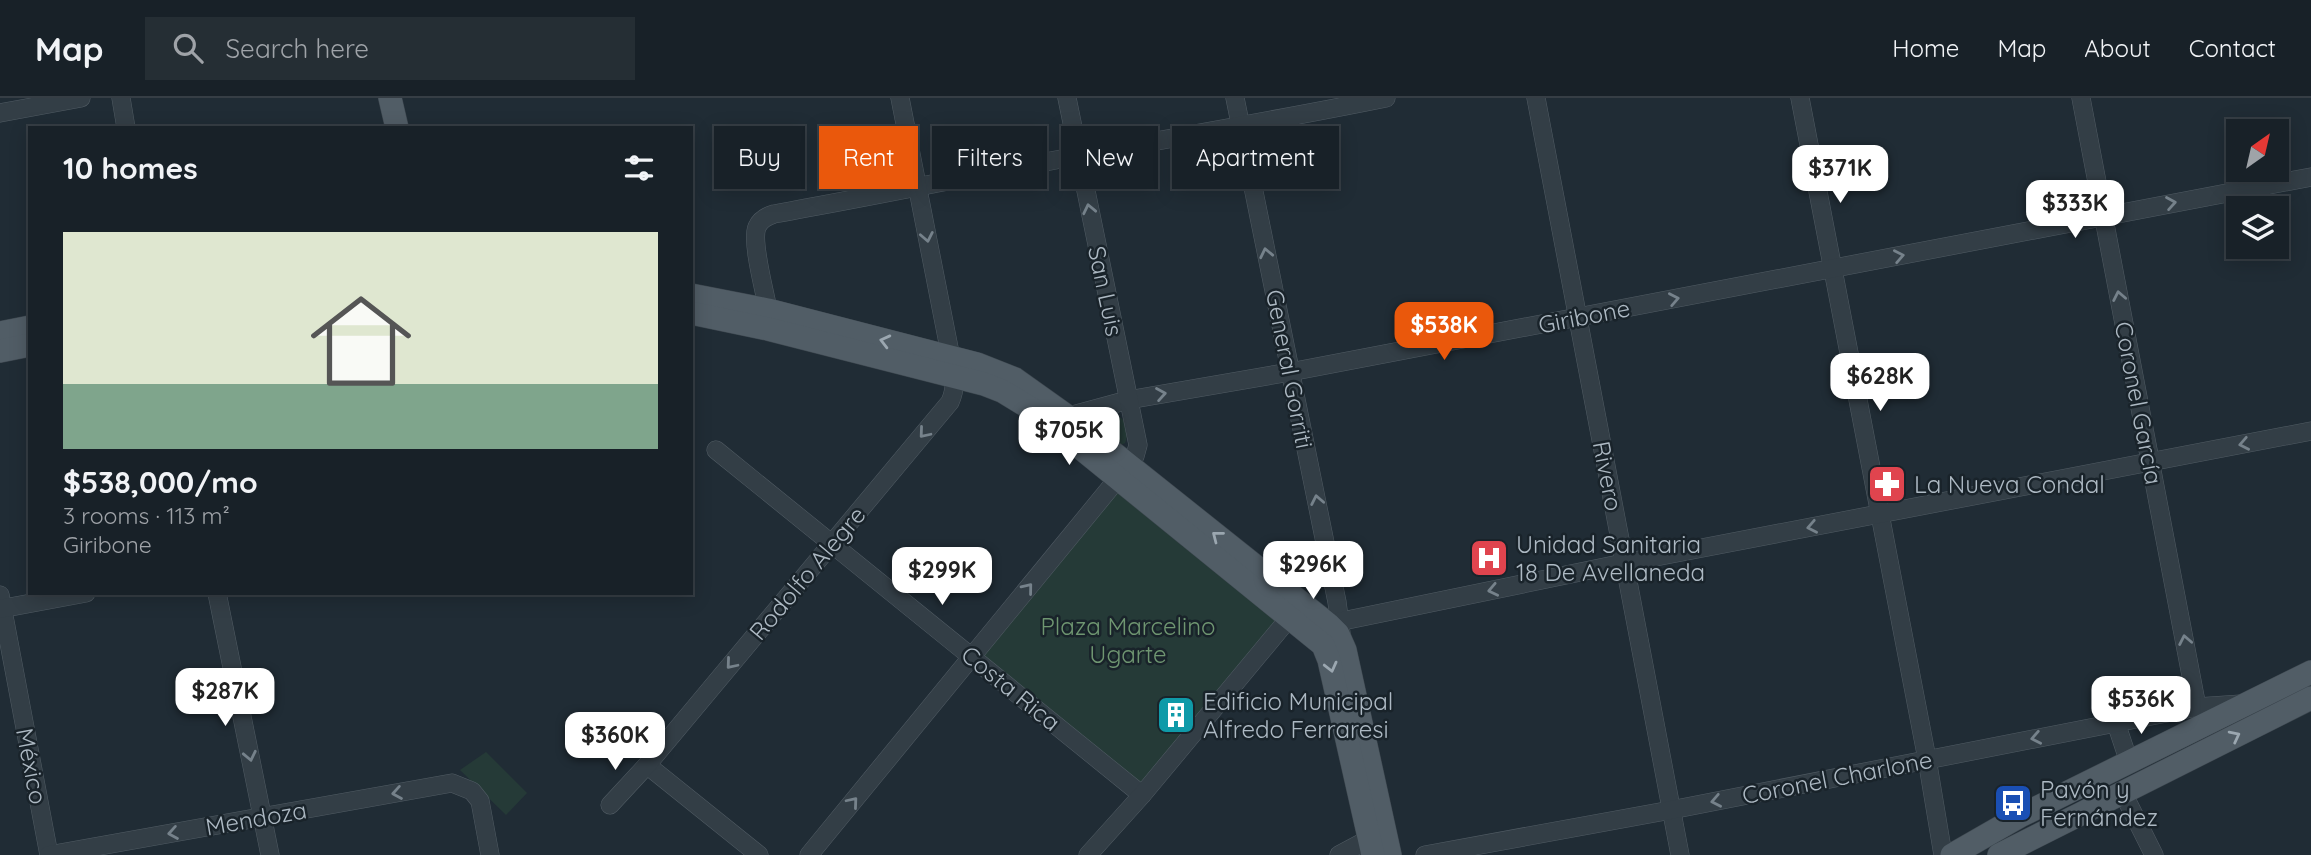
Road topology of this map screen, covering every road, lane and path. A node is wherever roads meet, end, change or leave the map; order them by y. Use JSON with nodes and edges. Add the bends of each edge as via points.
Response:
{"nodes":[{"id":1,"x":81,"y":98,"type":"edge"},
{"id":2,"x":121,"y":98,"type":"edge"},
{"id":3,"x":390,"y":98,"type":"edge"},
{"id":4,"x":900,"y":98,"type":"edge"},
{"id":5,"x":1067,"y":98,"type":"edge"},
{"id":6,"x":1235,"y":98,"type":"edge"},
{"id":7,"x":1386,"y":98,"type":"edge"},
{"id":8,"x":1536,"y":98,"type":"edge"},
{"id":9,"x":1800,"y":98,"type":"edge"},
{"id":10,"x":2081,"y":98,"type":"edge"},
{"id":11,"x":0,"y":113,"type":"edge"},
{"id":12,"x":126,"y":126,"type":"edge"},
{"id":13,"x":397,"y":126,"type":"edge"},
{"id":14,"x":905,"y":126,"type":"edge"},
{"id":15,"x":1072,"y":126,"type":"edge"},
{"id":16,"x":1241,"y":126,"type":"edge"},
{"id":17,"x":1246,"y":126,"type":"edge"},
{"id":18,"x":1061,"y":159,"type":"edge"},
{"id":19,"x":2311,"y":177,"type":"edge"},
{"id":20,"x":917,"y":189,"type":"joint"},
{"id":21,"x":918,"y":189,"type":"edge"},
{"id":22,"x":1085,"y":189,"type":"edge"},
{"id":23,"x":1253,"y":189,"type":"edge"},
{"id":24,"x":2104,"y":215,"type":"junction"},
{"id":25,"x":1832,"y":269,"type":"junction"},
{"id":26,"x":693,"y":296,"type":"edge"},
{"id":27,"x":693,"y":313,"type":"edge"},
{"id":28,"x":1578,"y":317,"type":"junction"},
{"id":29,"x":768,"y":320,"type":"junction"},
{"id":30,"x":28,"y":327,"type":"edge"},
{"id":31,"x":0,"y":333,"type":"edge"},
{"id":32,"x":28,"y":345,"type":"edge"},
{"id":33,"x":0,"y":351,"type":"edge"},
{"id":34,"x":953,"y":366,"type":"junction"},
{"id":35,"x":1290,"y":372,"type":"junction"},
{"id":36,"x":1128,"y":400,"type":"junction"},
{"id":37,"x":1058,"y":419,"type":"junction"},
{"id":38,"x":2311,"y":431,"type":"edge"},
{"id":39,"x":716,"y":450,"type":"dead end"},
{"id":40,"x":2151,"y":463,"type":"junction"},
{"id":41,"x":1122,"y":472,"type":"junction"},
{"id":42,"x":1879,"y":514,"type":"junction"},
{"id":43,"x":833,"y":543,"type":"junction"},
{"id":44,"x":1624,"y":563,"type":"junction"},
{"id":45,"x":71,"y":595,"type":"edge"},
{"id":46,"x":217,"y":595,"type":"edge"},
{"id":47,"x":1,"y":604,"type":"edge"},
{"id":48,"x":1290,"y":617,"type":"junction"},
{"id":49,"x":1337,"y":628,"type":"junction"},
{"id":50,"x":973,"y":657,"type":"junction"},
{"id":51,"x":2311,"y":672,"type":"edge"},
{"id":52,"x":2311,"y":698,"type":"edge"},
{"id":53,"x":2248,"y":703,"type":"junction"},
{"id":54,"x":2197,"y":707,"type":"junction"},
{"id":55,"x":2116,"y":723,"type":"junction"},
{"id":56,"x":1927,"y":760,"type":"junction"},
{"id":57,"x":2129,"y":762,"type":"junction"},
{"id":58,"x":647,"y":765,"type":"junction"},
{"id":59,"x":2123,"y":793,"type":"junction"},
{"id":60,"x":1142,"y":795,"type":"junction"},
{"id":61,"x":610,"y":805,"type":"dead end"},
{"id":62,"x":1671,"y":810,"type":"junction"},
{"id":63,"x":263,"y":817,"type":"junction"},
{"id":64,"x":1379,"y":846,"type":"edge"},
{"id":65,"x":49,"y":855,"type":"edge"},
{"id":66,"x":270,"y":855,"type":"edge"},
{"id":67,"x":490,"y":855,"type":"edge"},
{"id":68,"x":759,"y":855,"type":"edge"},
{"id":69,"x":809,"y":855,"type":"edge"},
{"id":70,"x":1088,"y":855,"type":"edge"},
{"id":71,"x":1339,"y":855,"type":"edge"},
{"id":72,"x":1425,"y":855,"type":"edge"},
{"id":73,"x":1680,"y":855,"type":"edge"},
{"id":74,"x":1943,"y":855,"type":"edge"},
{"id":75,"x":1952,"y":855,"type":"edge"},
{"id":76,"x":1999,"y":855,"type":"edge"},
{"id":77,"x":2154,"y":855,"type":"edge"}],
"edges":[{"from":1,"to":11,"type":"street"},
{"from":2,"to":12,"type":"street"},
{"from":3,"to":13,"type":"main road"},
{"from":4,"to":14,"type":"street"},
{"from":5,"to":15,"type":"street","name":"San Luis"},
{"from":6,"to":16,"type":"street","name":"General Gorriti"},
{"from":7,"to":17,"type":"street"},
{"from":8,"to":28,"type":"street","name":"Rivero"},
{"from":9,"to":25,"type":"street"},
{"from":10,"to":24,"type":"street","name":"Coronel García"},
{"from":18,"to":21,"type":"street"},
{"from":24,"to":19,"type":"street","name":"Giribone","one_way":true},
{"from":20,"to":29,"type":"street","via":[[766,216],[755,238]]},
{"from":20,"to":34,"type":"street","one_way":true},
{"from":36,"to":22,"type":"street","name":"San Luis","one_way":true},
{"from":35,"to":23,"type":"street","name":"General Gorriti","one_way":true},
{"from":25,"to":24,"type":"street","name":"Giribone","one_way":true},
{"from":40,"to":24,"type":"street","name":"Coronel García","one_way":true},
{"from":28,"to":25,"type":"street","name":"Giribone","one_way":true},
{"from":25,"to":42,"type":"street"},
{"from":26,"to":29,"type":"main road"},
{"from":27,"to":29,"type":"main road"},
{"from":28,"to":35,"type":"street","name":"Giribone"},
{"from":28,"to":44,"type":"street","name":"Rivero"},
{"from":29,"to":34,"type":"main road"},
{"from":30,"to":31,"type":"main road"},
{"from":32,"to":33,"type":"main road"},
{"from":34,"to":37,"type":"main road","via":[[999,371],[1015,379]]},
{"from":34,"to":43,"type":"street","name":"Rodolfo Alegre","one_way":true,"via":[[950,402]]},
{"from":36,"to":35,"type":"street","name":"Giribone","one_way":true},
{"from":49,"to":35,"type":"street","name":"General Gorriti","one_way":true},
{"from":36,"to":37,"type":"street","name":"Giribone"},
{"from":36,"to":41,"type":"street","name":"San Luis","via":[[1138,445]]},
{"from":37,"to":41,"type":"main road"},
{"from":38,"to":40,"type":"street","one_way":true},
{"from":39,"to":43,"type":"street","name":"Costa Rica"},
{"from":40,"to":42,"type":"street"},
{"from":54,"to":40,"type":"street","name":"Coronel García","one_way":true},
{"from":41,"to":48,"type":"main road"},
{"from":49,"to":41,"type":"main road","one_way":true},
{"from":50,"to":41,"type":"street","one_way":true},
{"from":42,"to":44,"type":"street","one_way":true},
{"from":42,"to":56,"type":"street"},
{"from":43,"to":50,"type":"street","name":"Costa Rica"},
{"from":43,"to":58,"type":"street","name":"Rodolfo Alegre","one_way":true},
{"from":44,"to":49,"type":"street","one_way":true},
{"from":44,"to":62,"type":"street","name":"Rivero"},
{"from":45,"to":47,"type":"street"},
{"from":46,"to":63,"type":"street","one_way":true},
{"from":47,"to":65,"type":"street","name":"México"},
{"from":48,"to":49,"type":"street"},
{"from":48,"to":60,"type":"street"},
{"from":48,"to":64,"type":"main road","one_way":true,"via":[[1327,652]]},
{"from":49,"to":64,"type":"main road"},
{"from":50,"to":60,"type":"street","name":"Costa Rica"},
{"from":69,"to":50,"type":"street","one_way":true},
{"from":51,"to":53,"type":"main road"},
{"from":59,"to":52,"type":"main road","one_way":true},
{"from":53,"to":54,"type":"street","name":"Coronel Charlone"},
{"from":53,"to":57,"type":"main road"},
{"from":54,"to":55,"type":"street","name":"Coronel Charlone"},
{"from":55,"to":56,"type":"street","name":"Coronel Charlone","one_way":true},
{"from":55,"to":57,"type":"street"},
{"from":56,"to":62,"type":"street","name":"Coronel Charlone","one_way":true},
{"from":56,"to":74,"type":"street"},
{"from":57,"to":75,"type":"main road"},
{"from":58,"to":61,"type":"street","name":"Rodolfo Alegre"},
{"from":58,"to":68,"type":"street"},
{"from":59,"to":76,"type":"main road"},
{"from":59,"to":77,"type":"street"},
{"from":60,"to":70,"type":"street"},
{"from":62,"to":72,"type":"street","name":"Coronel Charlone"},
{"from":62,"to":73,"type":"street","name":"Rivero"},
{"from":63,"to":65,"type":"street","name":"Mendoza","one_way":true},
{"from":63,"to":66,"type":"street"},
{"from":67,"to":63,"type":"street","name":"Mendoza","one_way":true,"via":[[480,801],[472,791],[452,783]]},
{"from":64,"to":71,"type":"street"}]}
